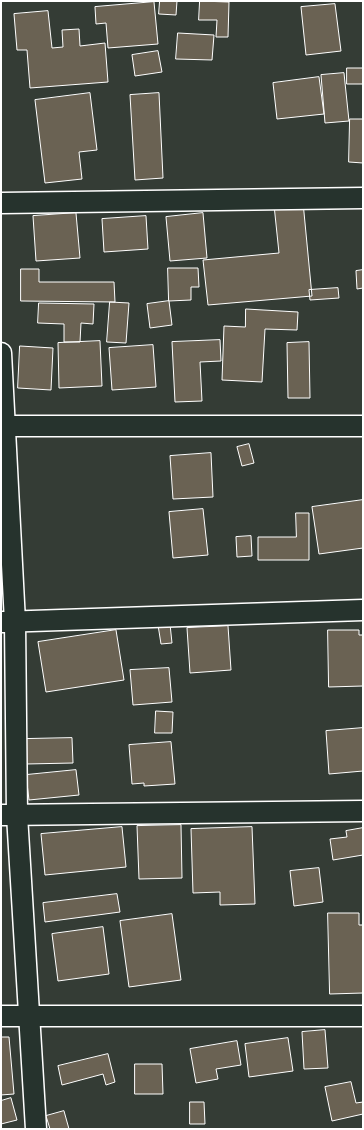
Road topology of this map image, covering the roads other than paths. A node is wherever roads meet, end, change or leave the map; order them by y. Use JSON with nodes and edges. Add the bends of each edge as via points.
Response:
{"nodes":[{"id":1,"x":363,"y":198,"type":"edge"},
{"id":2,"x":1,"y":203,"type":"edge"},
{"id":3,"x":1,"y":353,"type":"edge"},
{"id":4,"x":3,"y":426,"type":"edge"},
{"id":5,"x":363,"y":426,"type":"edge"},
{"id":6,"x":363,"y":610,"type":"edge"},
{"id":7,"x":8,"y":622,"type":"edge"},
{"id":8,"x":363,"y":811,"type":"edge"},
{"id":9,"x":9,"y":815,"type":"edge"},
{"id":10,"x":1,"y":1016,"type":"edge"},
{"id":11,"x":30,"y":1016,"type":"junction"},
{"id":12,"x":363,"y":1016,"type":"edge"},
{"id":13,"x":36,"y":1129,"type":"edge"}],
"edges":[{"from":1,"to":2,"type":"street"},
{"from":3,"to":4,"type":"street"},
{"from":4,"to":5,"type":"street"},
{"from":4,"to":7,"type":"street"},
{"from":6,"to":7,"type":"street"},
{"from":7,"to":9,"type":"street"},
{"from":8,"to":9,"type":"street"},
{"from":9,"to":11,"type":"street"},
{"from":10,"to":11,"type":"street"},
{"from":11,"to":12,"type":"street"},
{"from":11,"to":13,"type":"street"}]}
